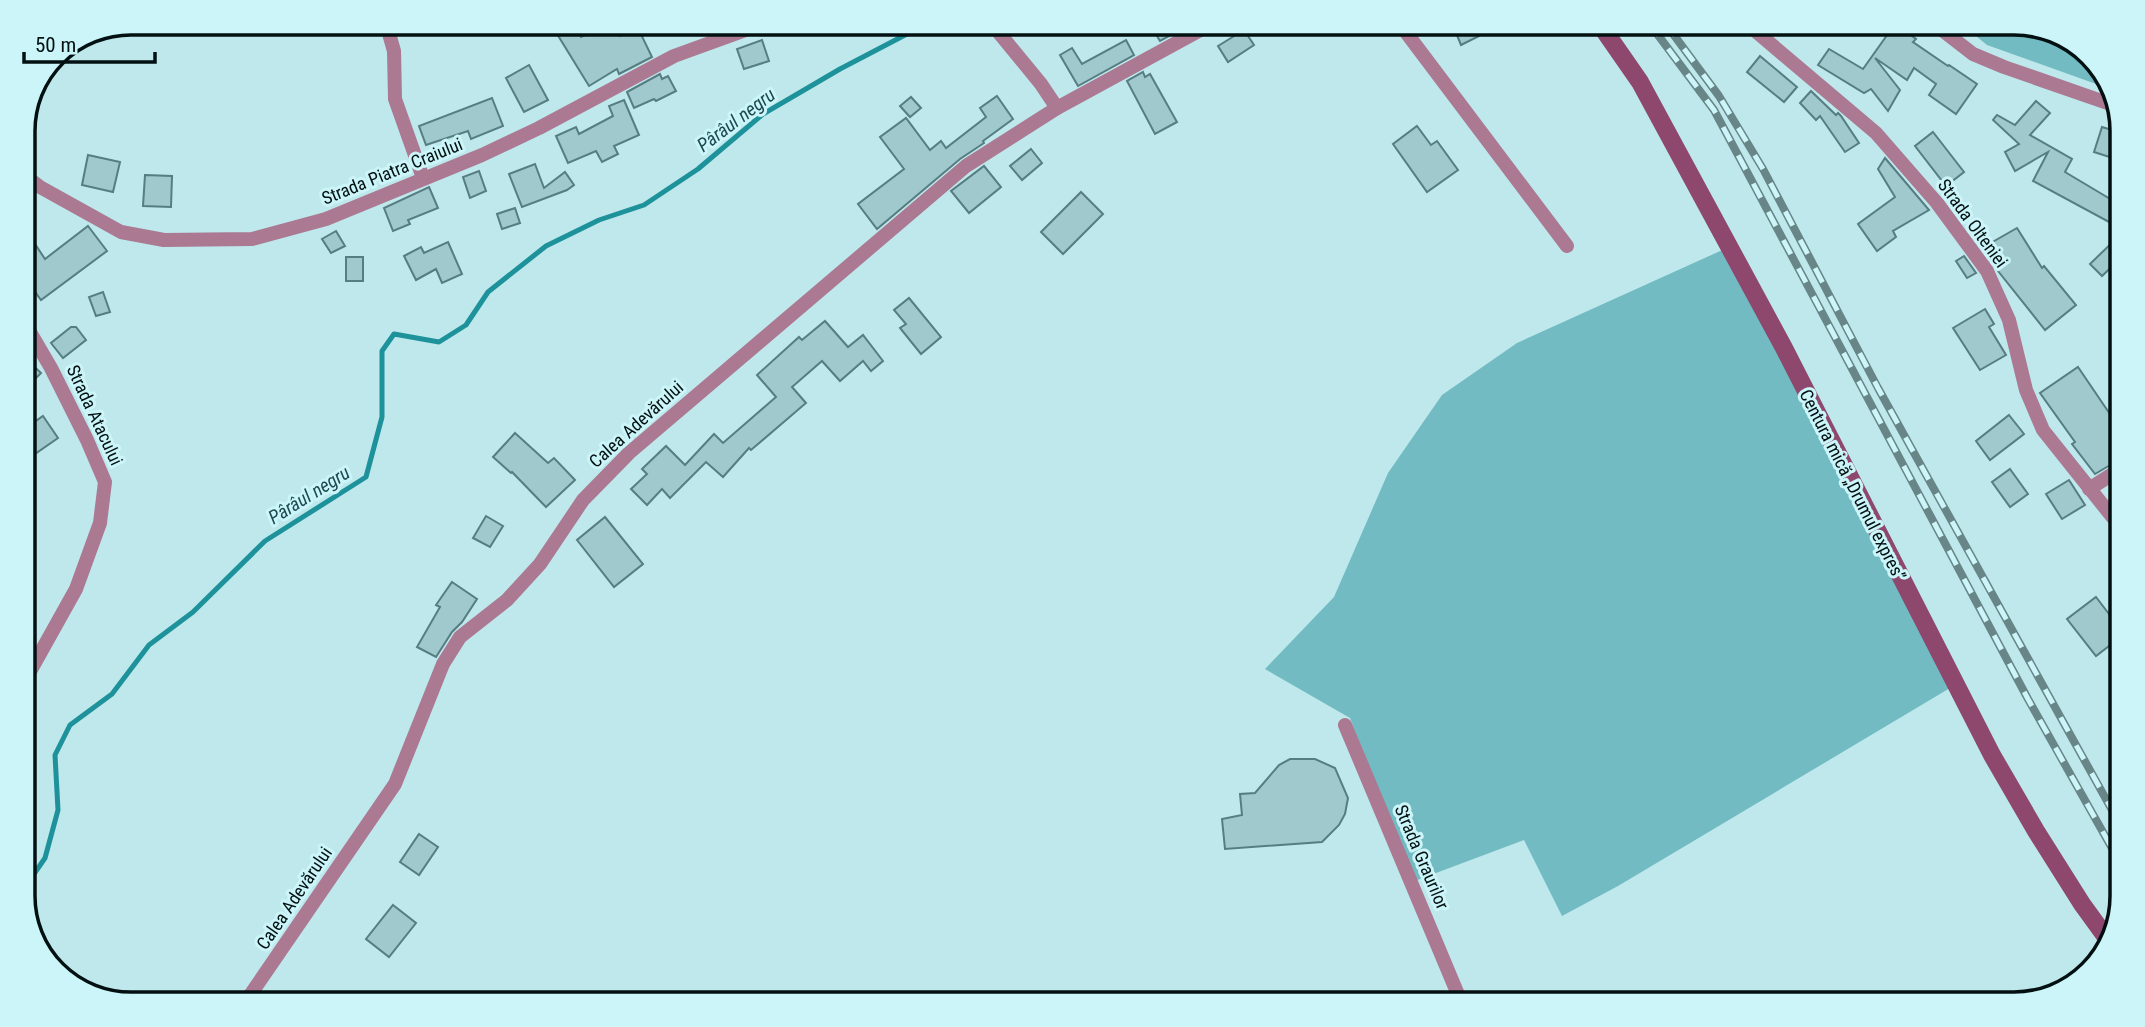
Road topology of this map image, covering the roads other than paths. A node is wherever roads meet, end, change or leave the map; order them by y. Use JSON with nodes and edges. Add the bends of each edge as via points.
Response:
{"nodes":[{"id":1,"x":389,"y":35,"type":"edge"},
{"id":2,"x":728,"y":35,"type":"edge"},
{"id":3,"x":1001,"y":35,"type":"edge"},
{"id":4,"x":1191,"y":35,"type":"edge"},
{"id":5,"x":1408,"y":35,"type":"edge"},
{"id":6,"x":1607,"y":35,"type":"edge"},
{"id":7,"x":1760,"y":35,"type":"edge"},
{"id":8,"x":1948,"y":35,"type":"edge"},
{"id":9,"x":2106,"y":102,"type":"edge"},
{"id":10,"x":1056,"y":108,"type":"junction"},
{"id":11,"x":423,"y":178,"type":"junction"},
{"id":12,"x":35,"y":183,"type":"edge"},
{"id":13,"x":1567,"y":246,"type":"dead end"},
{"id":14,"x":35,"y":341,"type":"edge"},
{"id":15,"x":2110,"y":476,"type":"edge"},
{"id":16,"x":2089,"y":489,"type":"junction"},
{"id":17,"x":2110,"y":514,"type":"edge"},
{"id":18,"x":35,"y":662,"type":"edge"},
{"id":19,"x":1345,"y":725,"type":"dead end"},
{"id":20,"x":2103,"y":932,"type":"edge"},
{"id":21,"x":252,"y":992,"type":"edge"},
{"id":22,"x":1457,"y":992,"type":"edge"}],
"edges":[{"from":1,"to":11,"type":"street","via":[[396,99]]},
{"from":2,"to":11,"type":"street","name":"Strada Piatra Craiului","via":[[674,56],[540,128]]},
{"from":3,"to":10,"type":"street"},
{"from":4,"to":10,"type":"street","name":"Calea Adevărului"},
{"from":5,"to":13,"type":"street"},
{"from":6,"to":20,"type":"main road","name":"Centura mică „Drumul expres”","via":[[1640,82],[1784,348],[1992,755]]},
{"from":7,"to":16,"type":"street","name":"Strada Olteniei","via":[[1876,133],[1937,203],[1987,271],[2009,320],[2026,390],[2043,430]]},
{"from":8,"to":9,"type":"street","via":[[1973,54]]},
{"from":10,"to":21,"type":"street","name":"Calea Adevărului","via":[[966,166],[629,453],[583,500],[540,564],[507,600],[460,636],[443,664],[395,784]]},
{"from":11,"to":12,"type":"street","name":"Strada Piatra Craiului","via":[[326,219],[253,239],[164,240],[121,232]]},
{"from":14,"to":18,"type":"street","name":"Strada Atacului","via":[[104,482],[100,523],[76,589]]},
{"from":15,"to":16,"type":"street"},
{"from":16,"to":17,"type":"street","name":"Strada Olteniei"},
{"from":19,"to":22,"type":"street","name":"Strada Graurilor"}]}
